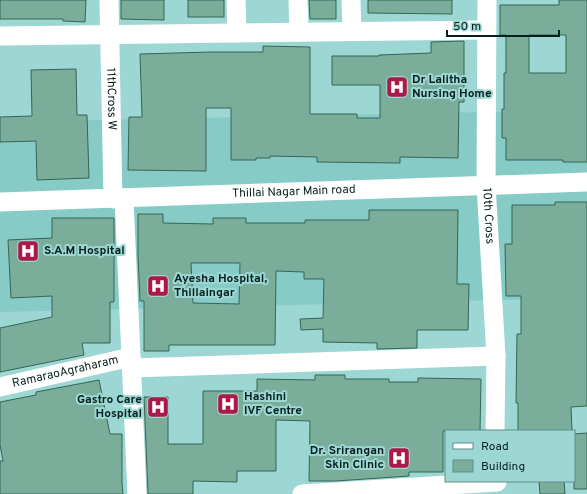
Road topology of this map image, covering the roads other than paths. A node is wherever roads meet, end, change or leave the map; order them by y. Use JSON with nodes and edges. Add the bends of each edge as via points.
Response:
{"nodes":[{"id":1,"x":109,"y":0,"type":"edge"},
{"id":2,"x":236,"y":0,"type":"edge"},
{"id":3,"x":298,"y":0,"type":"edge"},
{"id":4,"x":351,"y":0,"type":"edge"},
{"id":5,"x":487,"y":0,"type":"edge"},
{"id":6,"x":486,"y":30,"type":"junction"},
{"id":7,"x":352,"y":31,"type":"junction"},
{"id":8,"x":299,"y":32,"type":"junction"},
{"id":9,"x":237,"y":33,"type":"junction"},
{"id":10,"x":110,"y":34,"type":"junction"},
{"id":11,"x":0,"y":36,"type":"edge"},
{"id":12,"x":587,"y":182,"type":"edge"},
{"id":13,"x":486,"y":185,"type":"junction"},
{"id":14,"x":118,"y":199,"type":"junction"},
{"id":15,"x":0,"y":202,"type":"edge"},
{"id":16,"x":496,"y":356,"type":"junction"},
{"id":17,"x":131,"y":363,"type":"junction"},
{"id":18,"x":0,"y":387,"type":"edge"},
{"id":19,"x":495,"y":430,"type":"edge"},
{"id":20,"x":497,"y":486,"type":"edge"},
{"id":21,"x":392,"y":491,"type":"edge"},
{"id":22,"x":137,"y":494,"type":"edge"},
{"id":23,"x":302,"y":494,"type":"edge"}],
"edges":[{"from":1,"to":10,"type":"street","name":"11thCross W"},
{"from":2,"to":9,"type":"street"},
{"from":3,"to":8,"type":"street"},
{"from":4,"to":7,"type":"street"},
{"from":5,"to":6,"type":"street","name":"10th Cross"},
{"from":6,"to":7,"type":"street"},
{"from":6,"to":13,"type":"street","name":"10th Cross"},
{"from":7,"to":8,"type":"street"},
{"from":8,"to":9,"type":"street"},
{"from":9,"to":10,"type":"street"},
{"from":10,"to":11,"type":"street"},
{"from":10,"to":14,"type":"street","name":"11thCross W"},
{"from":12,"to":13,"type":"street","name":"Thillai Nagar Main road"},
{"from":13,"to":14,"type":"street","name":"Thillai Nagar Main road"},
{"from":13,"to":16,"type":"street","name":"10th Cross"},
{"from":14,"to":15,"type":"street","name":"Thillai Nagar Main road"},
{"from":14,"to":17,"type":"street","name":"11thCross W"},
{"from":16,"to":17,"type":"street","name":"RamaraoAgraharam"},
{"from":16,"to":19,"type":"street","name":"10th Cross"},
{"from":17,"to":18,"type":"street","name":"RamaraoAgraharam"},
{"from":17,"to":22,"type":"street","name":"11thCross W"},
{"from":20,"to":21,"type":"street"},
{"from":21,"to":23,"type":"street"}]}
